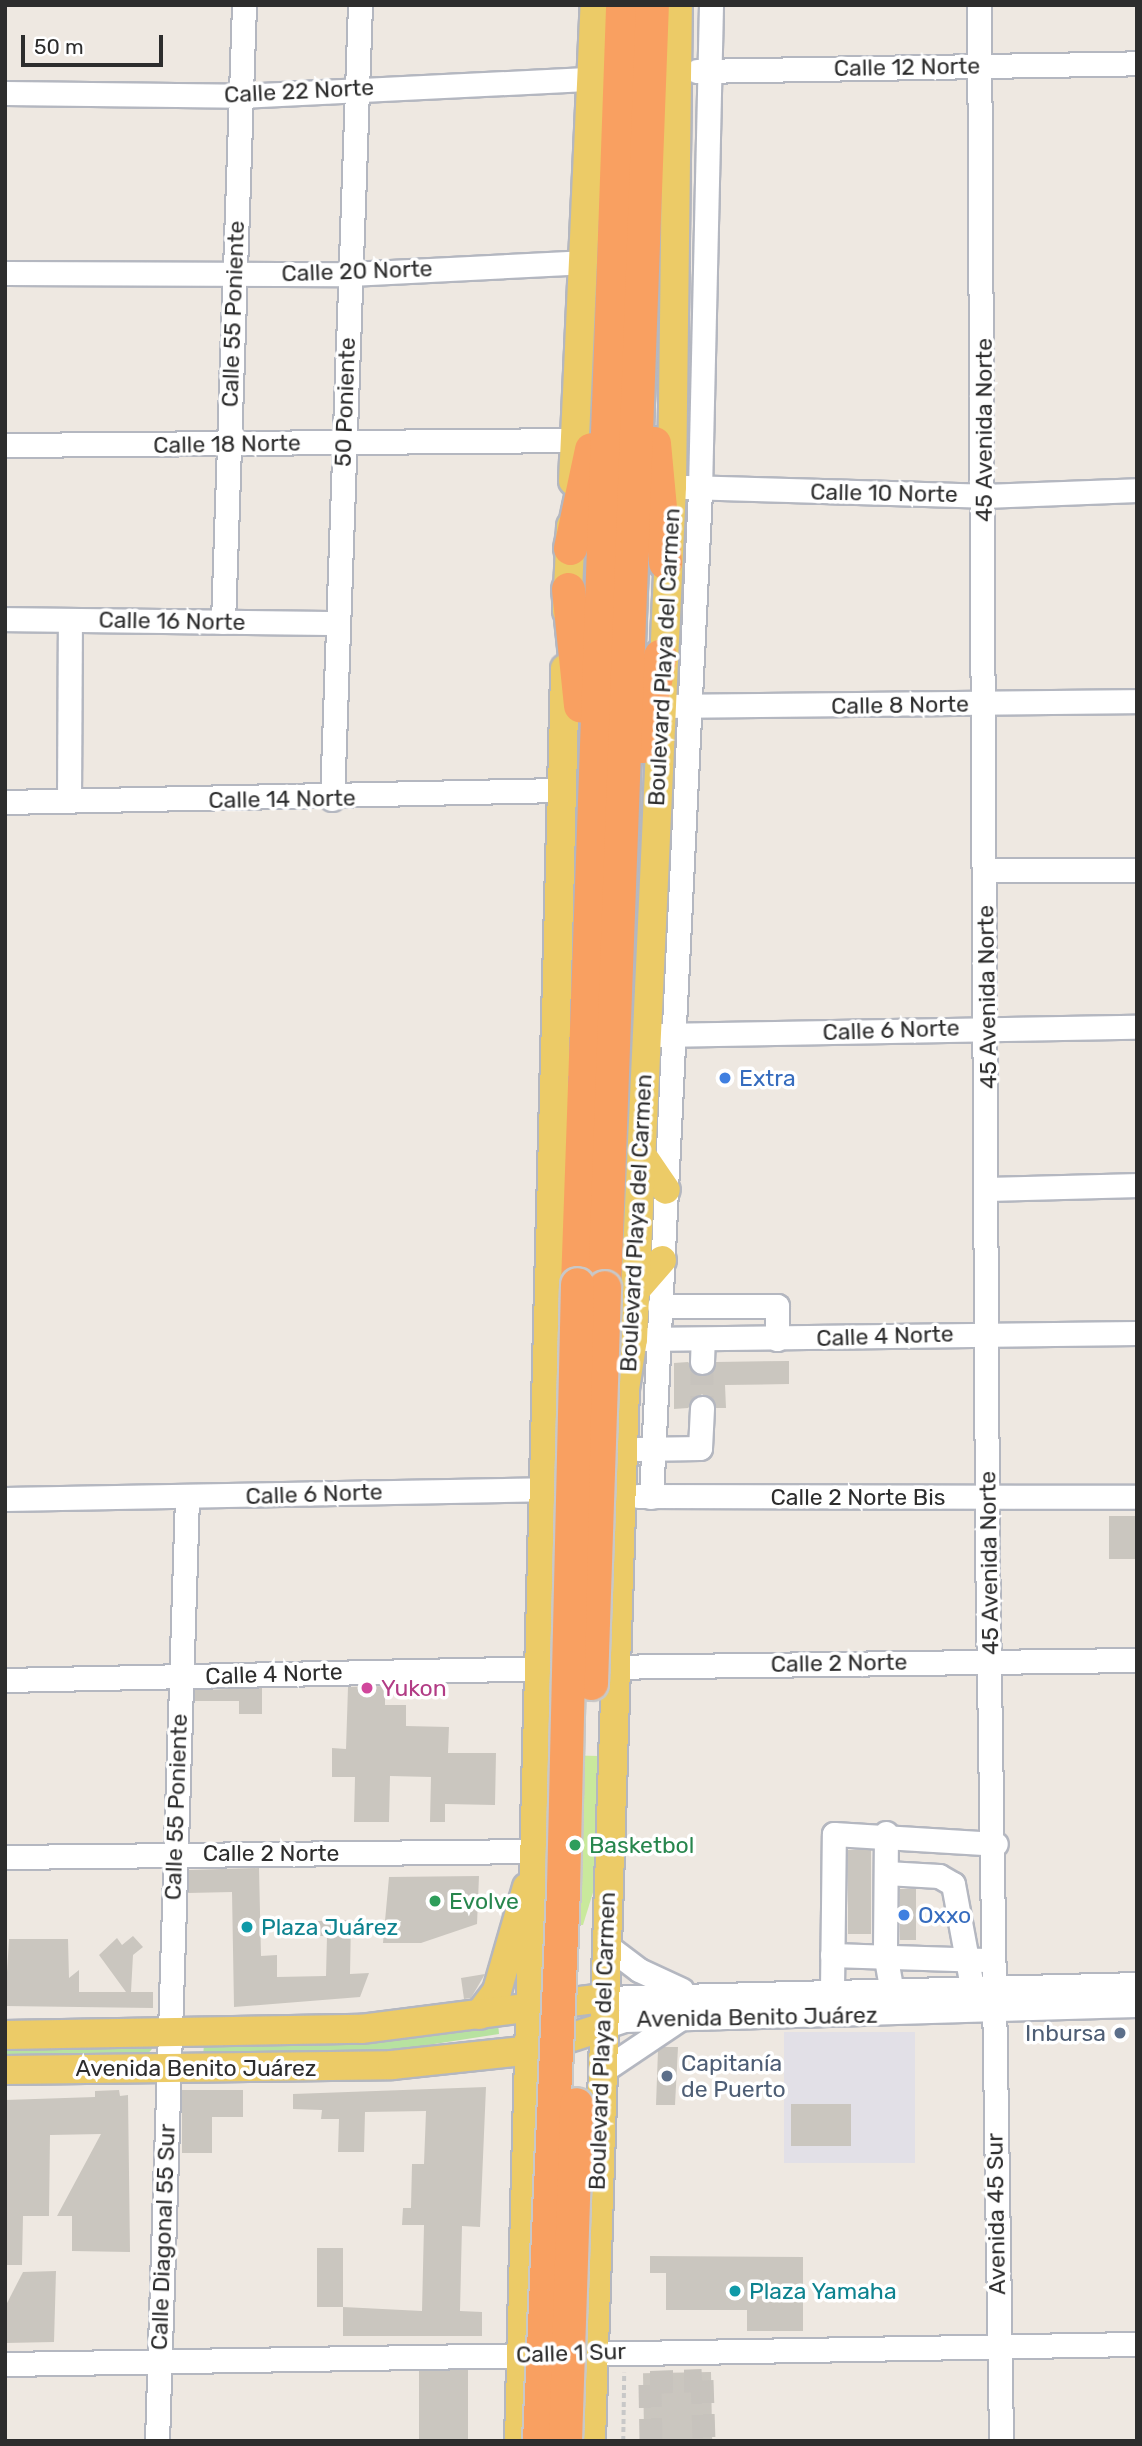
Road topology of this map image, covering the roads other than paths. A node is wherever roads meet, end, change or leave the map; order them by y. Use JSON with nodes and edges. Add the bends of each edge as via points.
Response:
{"nodes":[{"id":1,"x":244,"y":5,"type":"edge"},
{"id":2,"x":360,"y":5,"type":"edge"},
{"id":3,"x":595,"y":5,"type":"edge"},
{"id":4,"x":622,"y":5,"type":"edge"},
{"id":5,"x":652,"y":5,"type":"edge"},
{"id":6,"x":678,"y":5,"type":"edge"},
{"id":7,"x":711,"y":5,"type":"edge"},
{"id":8,"x":979,"y":5,"type":"edge"},
{"id":9,"x":1137,"y":64,"type":"edge"},
{"id":10,"x":980,"y":65,"type":"junction"},
{"id":11,"x":677,"y":69,"type":"junction"},
{"id":12,"x":710,"y":71,"type":"junction"},
{"id":13,"x":592,"y":79,"type":"junction"},
{"id":14,"x":358,"y":89,"type":"junction"},
{"id":15,"x":5,"y":93,"type":"edge"},
{"id":16,"x":240,"y":96,"type":"junction"},
{"id":17,"x":583,"y":262,"type":"junction"},
{"id":18,"x":5,"y":273,"type":"edge"},
{"id":19,"x":235,"y":274,"type":"junction"},
{"id":20,"x":350,"y":274,"type":"junction"},
{"id":21,"x":641,"y":345,"type":"junction"},
{"id":22,"x":610,"y":364,"type":"junction"},
{"id":23,"x":575,"y":440,"type":"junction"},
{"id":24,"x":344,"y":443,"type":"junction"},
{"id":25,"x":229,"y":444,"type":"junction"},
{"id":26,"x":5,"y":445,"type":"edge"},
{"id":27,"x":686,"y":488,"type":"junction"},
{"id":28,"x":1137,"y":490,"type":"edge"},
{"id":29,"x":984,"y":496,"type":"junction"},
{"id":30,"x":570,"y":548,"type":"junction"},
{"id":31,"x":665,"y":562,"type":"junction"},
{"id":32,"x":568,"y":589,"type":"junction"},
{"id":33,"x":5,"y":619,"type":"edge"},
{"id":34,"x":69,"y":620,"type":"junction"},
{"id":35,"x":223,"y":622,"type":"junction"},
{"id":36,"x":338,"y":623,"type":"junction"},
{"id":37,"x":660,"y":656,"type":"junction"},
{"id":38,"x":1137,"y":701,"type":"edge"},
{"id":39,"x":984,"y":703,"type":"junction"},
{"id":40,"x":676,"y":706,"type":"junction"},
{"id":41,"x":559,"y":790,"type":"junction"},
{"id":42,"x":332,"y":799,"type":"junction"},
{"id":43,"x":5,"y":802,"type":"edge"},
{"id":44,"x":69,"y":802,"type":"junction"},
{"id":45,"x":593,"y":827,"type":"junction"},
{"id":46,"x":622,"y":844,"type":"junction"},
{"id":47,"x":985,"y":870,"type":"junction"},
{"id":48,"x":1137,"y":870,"type":"edge"},
{"id":49,"x":987,"y":1027,"type":"junction"},
{"id":50,"x":1137,"y":1027,"type":"edge"},
{"id":51,"x":659,"y":1034,"type":"junction"},
{"id":52,"x":642,"y":1155,"type":"junction"},
{"id":53,"x":1137,"y":1185,"type":"edge"},
{"id":54,"x":989,"y":1189,"type":"junction"},
{"id":55,"x":666,"y":1190,"type":"junction"},
{"id":56,"x":662,"y":1260,"type":"junction"},
{"id":57,"x":606,"y":1287,"type":"junction"},
{"id":58,"x":659,"y":1306,"type":"junction"},
{"id":59,"x":988,"y":1334,"type":"junction"},
{"id":60,"x":1137,"y":1334,"type":"edge"},
{"id":61,"x":703,"y":1339,"type":"junction"},
{"id":62,"x":778,"y":1339,"type":"junction"},
{"id":63,"x":645,"y":1340,"type":"junction"},
{"id":64,"x":702,"y":1362,"type":"tunnel mouth"},
{"id":65,"x":702,"y":1408,"type":"tunnel mouth"},
{"id":66,"x":638,"y":1449,"type":"junction"},
{"id":67,"x":545,"y":1488,"type":"junction"},
{"id":68,"x":622,"y":1495,"type":"junction"},
{"id":69,"x":651,"y":1497,"type":"junction"},
{"id":70,"x":987,"y":1497,"type":"junction"},
{"id":71,"x":1137,"y":1497,"type":"edge"},
{"id":72,"x":187,"y":1498,"type":"junction"},
{"id":73,"x":5,"y":1499,"type":"edge"},
{"id":74,"x":1137,"y":1660,"type":"edge"},
{"id":75,"x":990,"y":1661,"type":"junction"},
{"id":76,"x":615,"y":1667,"type":"junction"},
{"id":77,"x":542,"y":1668,"type":"junction"},
{"id":78,"x":180,"y":1677,"type":"junction"},
{"id":79,"x":5,"y":1680,"type":"edge"},
{"id":80,"x":886,"y":1833,"type":"junction"},
{"id":81,"x":996,"y":1843,"type":"junction"},
{"id":82,"x":173,"y":1855,"type":"junction"},
{"id":83,"x":5,"y":1857,"type":"edge"},
{"id":84,"x":537,"y":1858,"type":"junction"},
{"id":85,"x":886,"y":1873,"type":"junction"},
{"id":86,"x":606,"y":1945,"type":"junction"},
{"id":87,"x":885,"y":1953,"type":"junction"},
{"id":88,"x":832,"y":1955,"type":"junction"},
{"id":89,"x":981,"y":1960,"type":"junction"},
{"id":90,"x":1137,"y":1984,"type":"edge"},
{"id":91,"x":891,"y":1988,"type":"junction"},
{"id":92,"x":982,"y":1988,"type":"junction"},
{"id":93,"x":832,"y":1989,"type":"junction"},
{"id":94,"x":692,"y":1993,"type":"junction"},
{"id":95,"x":604,"y":1998,"type":"junction"},
{"id":96,"x":534,"y":2005,"type":"junction"},
{"id":97,"x":1137,"y":2006,"type":"edge"},
{"id":98,"x":994,"y":2012,"type":"junction"},
{"id":99,"x":480,"y":2015,"type":"junction"},
{"id":100,"x":683,"y":2018,"type":"junction"},
{"id":101,"x":603,"y":2027,"type":"junction"},
{"id":102,"x":170,"y":2033,"type":"junction"},
{"id":103,"x":5,"y":2035,"type":"edge"},
{"id":104,"x":532,"y":2050,"type":"junction"},
{"id":105,"x":169,"y":2068,"type":"junction"},
{"id":106,"x":5,"y":2070,"type":"edge"},
{"id":107,"x":601,"y":2072,"type":"junction"},
{"id":108,"x":1137,"y":2344,"type":"edge"},
{"id":109,"x":998,"y":2347,"type":"junction"},
{"id":110,"x":591,"y":2353,"type":"junction"},
{"id":111,"x":521,"y":2355,"type":"junction"},
{"id":112,"x":159,"y":2361,"type":"junction"},
{"id":113,"x":5,"y":2364,"type":"edge"},
{"id":114,"x":157,"y":2441,"type":"edge"},
{"id":115,"x":519,"y":2441,"type":"edge"},
{"id":116,"x":539,"y":2441,"type":"edge"},
{"id":117,"x":565,"y":2441,"type":"edge"},
{"id":118,"x":591,"y":2441,"type":"edge"},
{"id":119,"x":1001,"y":2441,"type":"edge"}],
"edges":[{"from":1,"to":16,"type":"street","name":"Calle 55 Poniente"},
{"from":2,"to":14,"type":"street","name":"50 Poniente"},
{"from":3,"to":13,"type":"main road"},
{"from":4,"to":22,"type":"highway"},
{"from":5,"to":21,"type":"highway"},
{"from":6,"to":11,"type":"main road","name":"Boulevard Playa del Carmen"},
{"from":7,"to":12,"type":"street"},
{"from":8,"to":10,"type":"street","name":"45 Avenida Norte"},
{"from":9,"to":10,"type":"street","name":"Calle 12 Norte"},
{"from":10,"to":12,"type":"street","name":"Calle 12 Norte"},
{"from":10,"to":29,"type":"street","name":"45 Avenida Norte"},
{"from":11,"to":12,"type":"street","name":"Calle 12 Norte"},
{"from":11,"to":27,"type":"main road","name":"Boulevard Playa del Carmen"},
{"from":12,"to":27,"type":"street"},
{"from":13,"to":14,"type":"street","name":"Calle 22 Norte"},
{"from":13,"to":17,"type":"main road"},
{"from":14,"to":16,"type":"street","name":"Calle 22 Norte"},
{"from":14,"to":20,"type":"street","name":"50 Poniente"},
{"from":15,"to":16,"type":"street","name":"Calle 22 Norte"},
{"from":16,"to":19,"type":"street","name":"Calle 55 Poniente"},
{"from":17,"to":20,"type":"street","name":"Calle 20 Norte"},
{"from":17,"to":23,"type":"main road"},
{"from":18,"to":19,"type":"street","name":"Calle 20 Norte"},
{"from":19,"to":20,"type":"street","name":"Calle 20 Norte"},
{"from":19,"to":25,"type":"street","name":"Calle 55 Poniente"},
{"from":20,"to":24,"type":"street","name":"50 Poniente"},
{"from":21,"to":31,"type":"highway"},
{"from":21,"to":46,"type":"highway"},
{"from":22,"to":30,"type":"highway"},
{"from":22,"to":45,"type":"highway"},
{"from":23,"to":24,"type":"street","name":"Calle 18 Norte"},
{"from":23,"to":30,"type":"main road"},
{"from":24,"to":25,"type":"street","name":"Calle 18 Norte"},
{"from":24,"to":36,"type":"street","name":"50 Poniente"},
{"from":25,"to":26,"type":"street","name":"Calle 18 Norte"},
{"from":25,"to":35,"type":"street","name":"Calle 55 Poniente"},
{"from":27,"to":29,"type":"street","name":"Calle 10 Norte"},
{"from":27,"to":31,"type":"main road","name":"Boulevard Playa del Carmen"},
{"from":27,"to":40,"type":"street"},
{"from":28,"to":29,"type":"street","name":"Calle 10 Norte"},
{"from":29,"to":39,"type":"street","name":"45 Avenida Norte"},
{"from":30,"to":32,"type":"main road"},
{"from":31,"to":37,"type":"main road","name":"Boulevard Playa del Carmen"},
{"from":32,"to":41,"type":"main road"},
{"from":32,"to":45,"type":"highway"},
{"from":33,"to":34,"type":"street","name":"Calle 16 Norte"},
{"from":34,"to":35,"type":"street","name":"Calle 16 Norte"},
{"from":34,"to":44,"type":"street"},
{"from":35,"to":36,"type":"street","name":"Calle 16 Norte"},
{"from":36,"to":42,"type":"street","name":"50 Poniente"},
{"from":37,"to":40,"type":"main road","name":"Boulevard Playa del Carmen"},
{"from":37,"to":46,"type":"highway"},
{"from":38,"to":39,"type":"street","name":"Calle 8 Norte"},
{"from":39,"to":40,"type":"street","name":"Calle 8 Norte"},
{"from":39,"to":47,"type":"street","name":"45 Avenida Norte"},
{"from":40,"to":51,"type":"main road","name":"Boulevard Playa del Carmen"},
{"from":41,"to":42,"type":"street","name":"Calle 14 Norte"},
{"from":41,"to":67,"type":"main road"},
{"from":42,"to":44,"type":"street","name":"Calle 14 Norte"},
{"from":43,"to":44,"type":"street","name":"Calle 14 Norte"},
{"from":45,"to":57,"type":"highway"},
{"from":46,"to":57,"type":"highway"},
{"from":47,"to":48,"type":"street"},
{"from":47,"to":49,"type":"street","name":"45 Avenida Norte"},
{"from":49,"to":50,"type":"street","name":"Calle 6 Norte"},
{"from":49,"to":51,"type":"street","name":"Calle 6 Norte"},
{"from":49,"to":54,"type":"street","name":"45 Avenida Norte"},
{"from":51,"to":52,"type":"main road","name":"Boulevard Playa del Carmen"},
{"from":51,"to":55,"type":"street"},
{"from":52,"to":55,"type":"main road"},
{"from":52,"to":57,"type":"main road","name":"Boulevard Playa del Carmen"},
{"from":53,"to":54,"type":"street"},
{"from":54,"to":59,"type":"street","name":"45 Avenida Norte"},
{"from":55,"to":56,"type":"street"},
{"from":56,"to":57,"type":"main road"},
{"from":56,"to":58,"type":"street"},
{"from":57,"to":63,"type":"main road","name":"Boulevard Playa del Carmen"},
{"from":57,"to":116,"type":"highway","bridge":true,"via":[[563,1888]]},
{"from":57,"to":117,"type":"highway","bridge":true},
{"from":58,"to":62,"type":"street","via":[[777,1306]]},
{"from":58,"to":63,"type":"street"},
{"from":59,"to":60,"type":"street","name":"Calle 4 Norte"},
{"from":59,"to":62,"type":"street","name":"Calle 4 Norte"},
{"from":59,"to":70,"type":"street","name":"45 Avenida Norte"},
{"from":61,"to":62,"type":"street","name":"Calle 4 Norte"},
{"from":61,"to":63,"type":"street","name":"Calle 4 Norte"},
{"from":61,"to":64,"type":"street"},
{"from":63,"to":66,"type":"main road","name":"Boulevard Playa del Carmen"},
{"from":65,"to":66,"type":"street","via":[[700,1448]]},
{"from":66,"to":68,"type":"main road","name":"Boulevard Playa del Carmen"},
{"from":66,"to":69,"type":"street"},
{"from":67,"to":68,"type":"street","name":"Calle 6 Norte"},
{"from":67,"to":72,"type":"street","name":"Calle 6 Norte"},
{"from":67,"to":77,"type":"main road"},
{"from":68,"to":69,"type":"street","name":"Calle 2 Norte Bis"},
{"from":68,"to":76,"type":"main road","name":"Boulevard Playa del Carmen"},
{"from":69,"to":70,"type":"street","name":"Calle 2 Norte Bis"},
{"from":70,"to":71,"type":"street","name":"Calle 2 Norte Bis"},
{"from":70,"to":75,"type":"street","name":"45 Avenida Norte"},
{"from":72,"to":73,"type":"street","name":"Calle 6 Norte"},
{"from":72,"to":78,"type":"street","name":"Calle 55 Poniente"},
{"from":74,"to":75,"type":"street","name":"Calle 2 Norte"},
{"from":75,"to":76,"type":"street","name":"Calle 2 Norte"},
{"from":75,"to":81,"type":"street","name":"45 Avenida Norte"},
{"from":76,"to":77,"type":"street","name":"Calle 2 Norte"},
{"from":76,"to":86,"type":"main road","name":"Boulevard Playa del Carmen"},
{"from":77,"to":78,"type":"street","name":"Calle 4 Norte"},
{"from":77,"to":84,"type":"main road"},
{"from":78,"to":79,"type":"street","name":"Calle 4 Norte"},
{"from":78,"to":82,"type":"street","name":"Calle 55 Poniente"},
{"from":80,"to":81,"type":"street"},
{"from":80,"to":85,"type":"street"},
{"from":80,"to":88,"type":"street","via":[[834,1834]]},
{"from":81,"to":89,"type":"street","name":"45 Avenida Norte"},
{"from":82,"to":83,"type":"street","name":"Calle 2 Norte"},
{"from":82,"to":84,"type":"street","name":"Calle 2 Norte"},
{"from":82,"to":102,"type":"street","name":"Calle 55 Poniente"},
{"from":84,"to":96,"type":"main road"},
{"from":84,"to":99,"type":"main road","via":[[517,1910],[497,1991]]},
{"from":85,"to":87,"type":"street"},
{"from":85,"to":89,"type":"street","via":[[939,1876],[953,1884]]},
{"from":86,"to":94,"type":"street","via":[[639,1970]]},
{"from":86,"to":95,"type":"main road","name":"Boulevard Playa del Carmen"},
{"from":87,"to":88,"type":"street"},
{"from":87,"to":89,"type":"street"},
{"from":87,"to":91,"type":"street"},
{"from":88,"to":93,"type":"street"},
{"from":89,"to":92,"type":"street","name":"45 Avenida Norte"},
{"from":90,"to":92,"type":"street","name":"Avenida Benito Juárez"},
{"from":91,"to":92,"type":"street","name":"Avenida Benito Juárez"},
{"from":91,"to":93,"type":"street","name":"Avenida Benito Juárez"},
{"from":92,"to":98,"type":"street","name":"Avenida 45 Sur"},
{"from":93,"to":94,"type":"street","name":"Avenida Benito Juárez"},
{"from":94,"to":95,"type":"street","name":"Avenida Benito Juárez"},
{"from":95,"to":96,"type":"main road","name":"Avenida Benito Juárez"},
{"from":95,"to":101,"type":"main road","name":"Boulevard Playa del Carmen"},
{"from":96,"to":99,"type":"main road","name":"Avenida Benito Juárez"},
{"from":96,"to":104,"type":"main road"},
{"from":97,"to":98,"type":"street","name":"Avenida Benito Juárez"},
{"from":98,"to":100,"type":"street","name":"Avenida Benito Juárez"},
{"from":98,"to":109,"type":"street","name":"Avenida 45 Sur"},
{"from":99,"to":102,"type":"main road","name":"Avenida Benito Juárez","via":[[361,2029]]},
{"from":100,"to":101,"type":"street","name":"Avenida Benito Juárez"},
{"from":100,"to":107,"type":"street"},
{"from":101,"to":104,"type":"main road","name":"Avenida Benito Juárez"},
{"from":101,"to":107,"type":"main road","name":"Boulevard Playa del Carmen"},
{"from":102,"to":103,"type":"main road","name":"Avenida Benito Juárez"},
{"from":102,"to":105,"type":"street","name":"Calle Diagonal 55 Sur"},
{"from":104,"to":105,"type":"main road","name":"Avenida Benito Juárez","via":[[364,2067]]},
{"from":104,"to":111,"type":"main road"},
{"from":105,"to":106,"type":"main road","name":"Avenida Benito Juárez"},
{"from":105,"to":112,"type":"street","name":"Calle Diagonal 55 Sur"},
{"from":107,"to":110,"type":"main road","name":"Boulevard Playa del Carmen"},
{"from":108,"to":109,"type":"street","name":"Calle 1 Sur"},
{"from":109,"to":110,"type":"street","name":"Calle 1 Sur"},
{"from":109,"to":119,"type":"street","name":"Avenida 45 Sur"},
{"from":110,"to":111,"type":"street","name":"Calle 1 Sur"},
{"from":110,"to":118,"type":"main road","name":"Boulevard Playa del Carmen"},
{"from":111,"to":112,"type":"street","name":"Calle 1 Sur"},
{"from":111,"to":115,"type":"main road"},
{"from":112,"to":113,"type":"street","name":"Calle 1 Sur"},
{"from":112,"to":114,"type":"street","name":"Calle Diagonal 55 Sur"}]}
